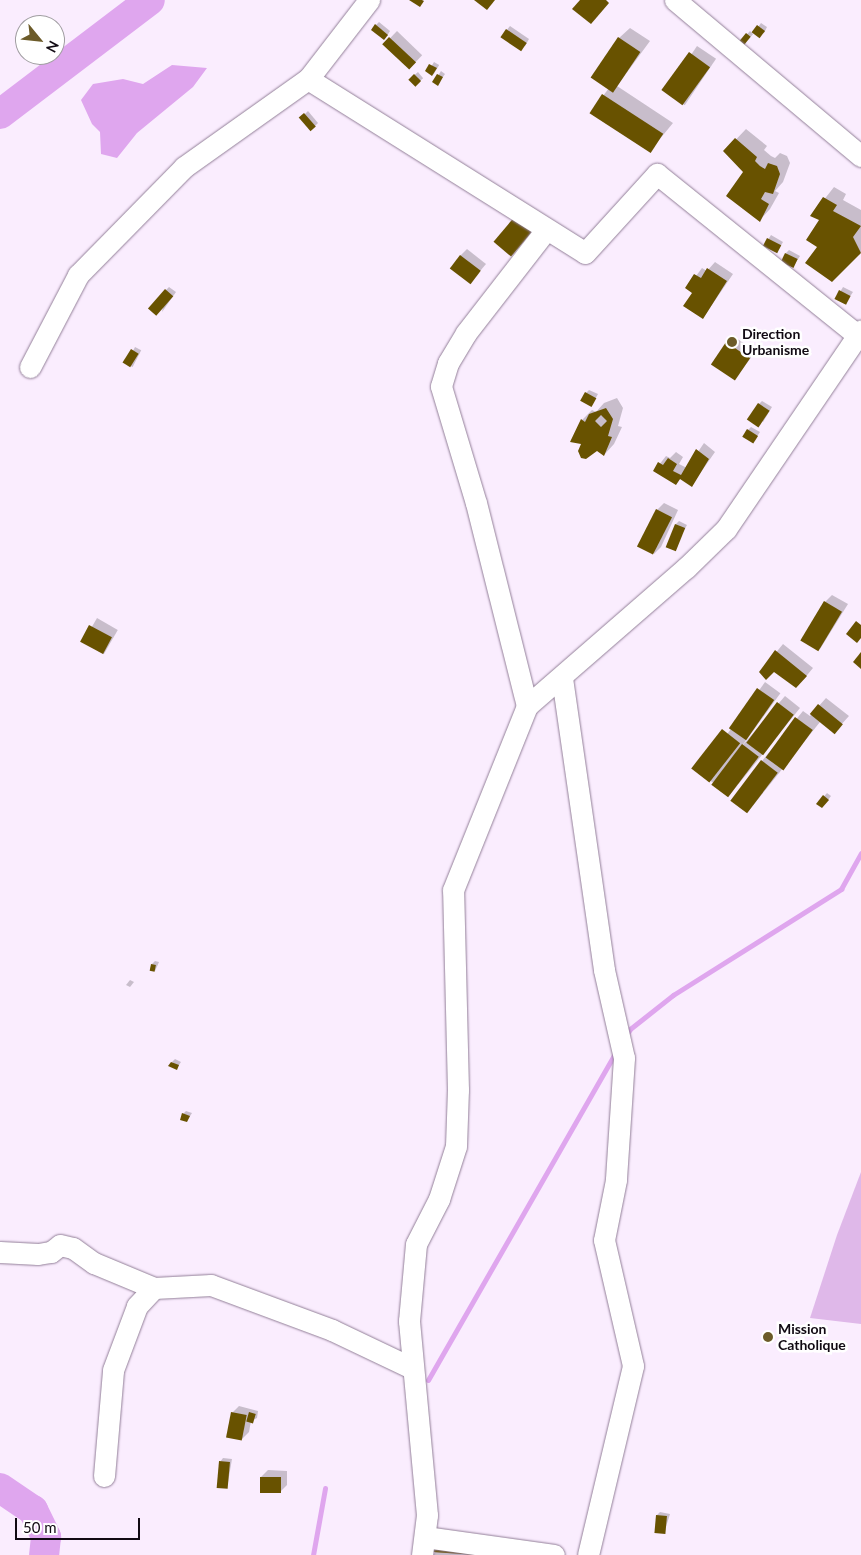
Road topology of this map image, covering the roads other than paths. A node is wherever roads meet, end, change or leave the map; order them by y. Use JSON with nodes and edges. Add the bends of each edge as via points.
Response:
{"nodes":[{"id":1,"x":369,"y":0,"type":"edge"},
{"id":2,"x":675,"y":0,"type":"edge"},
{"id":3,"x":308,"y":79,"type":"junction"},
{"id":4,"x":861,"y":156,"type":"edge"},
{"id":5,"x":546,"y":230,"type":"junction"},
{"id":6,"x":860,"y":334,"type":"edge"},
{"id":7,"x":30,"y":367,"type":"dead end"},
{"id":8,"x":562,"y":678,"type":"junction"},
{"id":9,"x":527,"y":706,"type":"junction"},
{"id":10,"x":0,"y":1252,"type":"edge"},
{"id":11,"x":154,"y":1288,"type":"junction"},
{"id":12,"x":412,"y":1368,"type":"junction"},
{"id":13,"x":104,"y":1476,"type":"dead end"},
{"id":14,"x":424,"y":1546,"type":"edge"},
{"id":15,"x":554,"y":1555,"type":"edge"},
{"id":16,"x":588,"y":1555,"type":"edge"}],
"edges":[{"from":1,"to":3,"type":"street"},
{"from":2,"to":4,"type":"street"},
{"from":3,"to":5,"type":"street"},
{"from":3,"to":7,"type":"street","via":[[184,167],[85,269]]},
{"from":5,"to":6,"type":"street","via":[[585,253],[657,174]]},
{"from":5,"to":9,"type":"street","via":[[466,333],[448,363],[440,386],[476,503]]},
{"from":6,"to":8,"type":"street","via":[[726,529]]},
{"from":8,"to":9,"type":"street"},
{"from":8,"to":16,"type":"street","via":[[604,970],[624,1058],[616,1180],[604,1240],[633,1366]]},
{"from":9,"to":12,"type":"street","via":[[453,890],[458,1090],[456,1146],[439,1199],[416,1244],[412,1264],[409,1320]]},
{"from":10,"to":11,"type":"street","via":[[38,1254],[51,1252],[60,1245],[74,1248],[94,1263]]},
{"from":11,"to":12,"type":"street","via":[[211,1284],[332,1330]]},
{"from":11,"to":13,"type":"street","via":[[137,1306],[113,1370]]},
{"from":12,"to":14,"type":"street","via":[[427,1515]]},
{"from":14,"to":15,"type":"street"}]}
